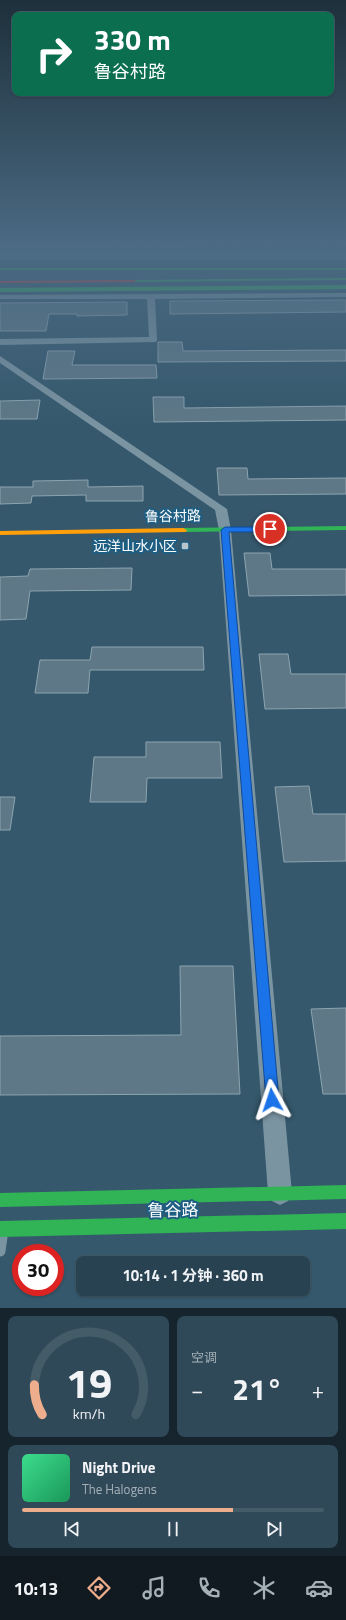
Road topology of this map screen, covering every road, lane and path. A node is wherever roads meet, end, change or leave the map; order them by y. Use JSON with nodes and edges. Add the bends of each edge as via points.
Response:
{"nodes":[{"id":1,"x":151,"y":306,"type":"edge"},
{"id":2,"x":0,"y":342,"type":"edge"},
{"id":3,"x":0,"y":359,"type":"edge"},
{"id":4,"x":346,"y":528,"type":"edge"},
{"id":5,"x":225,"y":530,"type":"junction"},
{"id":6,"x":0,"y":533,"type":"edge"},
{"id":7,"x":346,"y":1192,"type":"edge"},
{"id":8,"x":280,"y":1193,"type":"junction"},
{"id":9,"x":0,"y":1200,"type":"edge"},
{"id":10,"x":346,"y":1221,"type":"edge"},
{"id":11,"x":1,"y":1229,"type":"edge"},
{"id":12,"x":0,"y":1251,"type":"edge"}],
"edges":[{"from":1,"to":2,"type":"street","via":[[153,340]]},
{"from":3,"to":5,"type":"street","via":[[221,509]]},
{"from":4,"to":5,"type":"main road","name":"鲁谷村路"},
{"from":5,"to":6,"type":"main road","name":"鲁谷村路"},
{"from":5,"to":8,"type":"street"},
{"from":7,"to":8,"type":"main road","name":"鲁谷路"},
{"from":8,"to":9,"type":"main road","name":"鲁谷路"},
{"from":10,"to":11,"type":"main road","name":"鲁谷路"},
{"from":11,"to":12,"type":"lane"}]}
